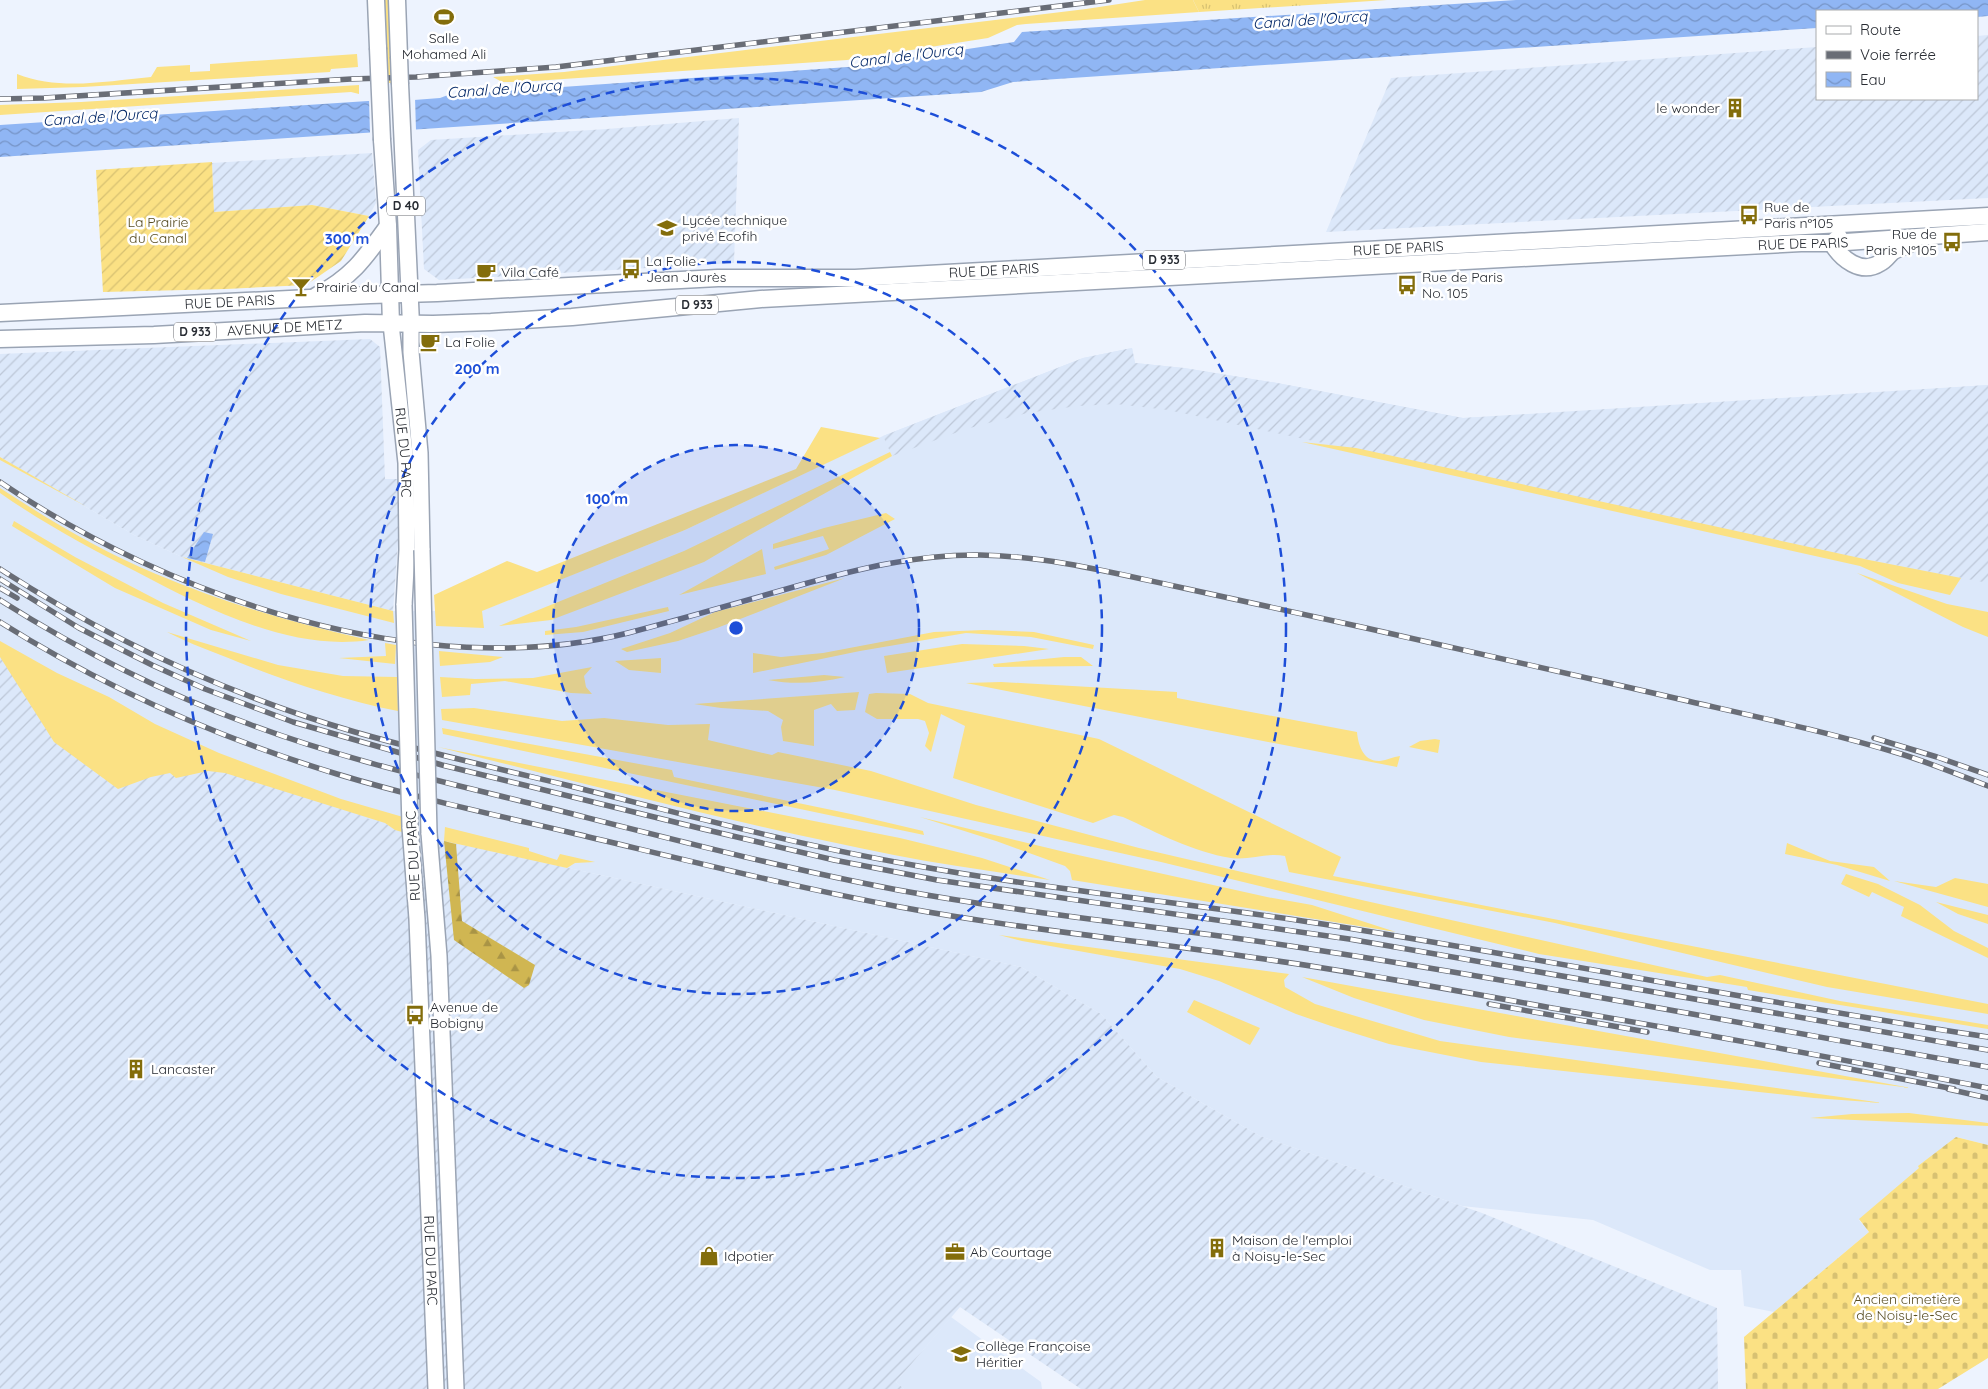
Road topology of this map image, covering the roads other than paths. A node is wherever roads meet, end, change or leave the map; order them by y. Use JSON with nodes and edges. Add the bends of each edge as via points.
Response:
{"nodes":[{"id":1,"x":376,"y":0,"type":"edge"},
{"id":2,"x":397,"y":0,"type":"edge"},
{"id":3,"x":1988,"y":216,"type":"edge"},
{"id":4,"x":1938,"y":219,"type":"junction"},
{"id":5,"x":388,"y":226,"type":"junction"},
{"id":6,"x":1988,"y":232,"type":"edge"},
{"id":7,"x":1922,"y":238,"type":"junction"},
{"id":8,"x":1832,"y":243,"type":"junction"},
{"id":9,"x":389,"y":294,"type":"junction"},
{"id":10,"x":409,"y":294,"type":"junction"},
{"id":11,"x":313,"y":298,"type":"junction"},
{"id":12,"x":0,"y":313,"type":"edge"},
{"id":13,"x":390,"y":324,"type":"junction"},
{"id":14,"x":411,"y":324,"type":"junction"},
{"id":15,"x":0,"y":339,"type":"edge"},
{"id":16,"x":414,"y":550,"type":"junction"},
{"id":17,"x":436,"y":1389,"type":"edge"},
{"id":18,"x":456,"y":1389,"type":"edge"}],
"edges":[{"from":1,"to":5,"type":"main road","number":"D 40","bridge":true},
{"from":2,"to":10,"type":"main road","number":"D 40","bridge":true},
{"from":3,"to":4,"type":"main road","name":"RUE DE PARIS","number":"D 933"},
{"from":4,"to":8,"type":"main road","via":[[1901,231],[1842,235]]},
{"from":4,"to":10,"type":"main road","name":"RUE DE PARIS","number":"D 933","via":[[855,278],[718,278]]},
{"from":5,"to":9,"type":"main road","number":"D 40"},
{"from":5,"to":11,"type":"main road","via":[[354,271]]},
{"from":6,"to":7,"type":"main road","name":"RUE DE PARIS","number":"D 933"},
{"from":7,"to":8,"type":"main road","name":"RUE DE PARIS","number":"D 933"},
{"from":7,"to":8,"type":"main road","via":[[1892,252],[1880,264],[1867,268],[1853,265],[1839,255]]},
{"from":8,"to":14,"type":"main road","name":"RUE DE PARIS","number":"D 933","via":[[765,299],[572,317]]},
{"from":9,"to":10,"type":"main road","name":"RUE DE PARIS","number":"D 933"},
{"from":9,"to":11,"type":"main road","name":"RUE DE PARIS","number":"D 933"},
{"from":9,"to":13,"type":"main road","number":"D 40"},
{"from":10,"to":14,"type":"main road","number":"D 40"},
{"from":11,"to":12,"type":"main road","name":"RUE DE PARIS","number":"D 933"},
{"from":13,"to":14,"type":"main road","name":"RUE DE PARIS","number":"D 933"},
{"from":13,"to":15,"type":"main road","name":"AVENUE DE METZ","number":"D 933"},
{"from":13,"to":16,"type":"main road","name":"RUE DU PARC","number":"D 40"},
{"from":14,"to":16,"type":"main road","name":"RUE DU PARC","number":"D 40","via":[[420,452]]},
{"from":16,"to":17,"type":"main road","name":"RUE DU PARC","number":"D 40","bridge":true,"via":[[404,605],[410,827]]},
{"from":16,"to":18,"type":"main road","name":"RUE DU PARC","number":"D 40","bridge":true,"via":[[436,917]]}]}
